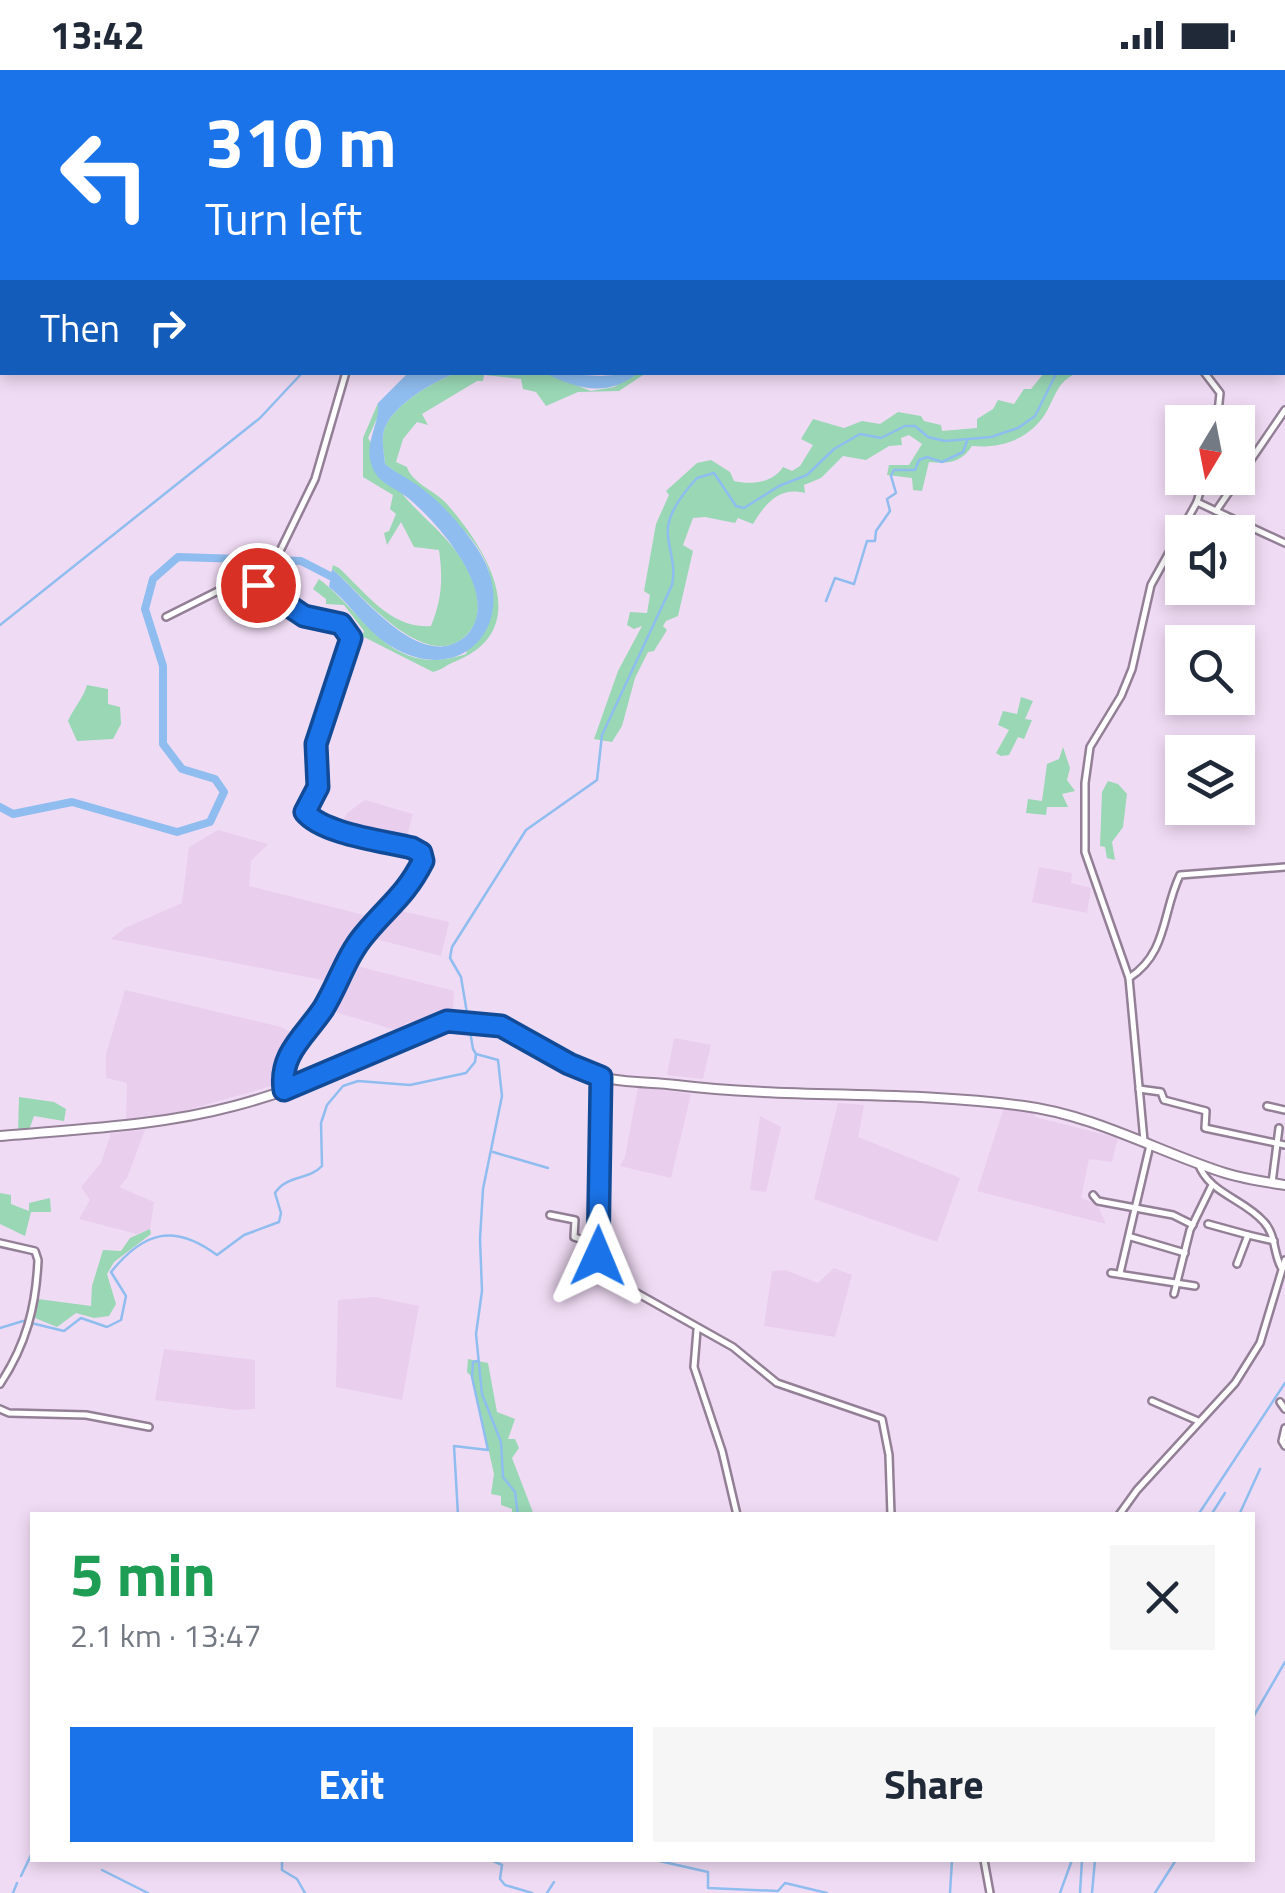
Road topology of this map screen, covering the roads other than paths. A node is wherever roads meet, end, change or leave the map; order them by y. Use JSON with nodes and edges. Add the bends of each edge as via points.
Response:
{"nodes":[{"id":1,"x":345,"y":375,"type":"edge"},
{"id":2,"x":1206,"y":375,"type":"edge"},
{"id":3,"x":1219,"y":405,"type":"edge"},
{"id":4,"x":1285,"y":410,"type":"edge"},
{"id":5,"x":1199,"y":495,"type":"edge"},
{"id":6,"x":1197,"y":502,"type":"junction"},
{"id":7,"x":1216,"y":511,"type":"junction"},
{"id":8,"x":1285,"y":543,"type":"edge"},
{"id":9,"x":282,"y":549,"type":"dead end"},
{"id":10,"x":166,"y":617,"type":"dead end"},
{"id":11,"x":1285,"y":867,"type":"edge"},
{"id":12,"x":1129,"y":978,"type":"junction"},
{"id":13,"x":601,"y":1077,"type":"junction"},
{"id":14,"x":1139,"y":1089,"type":"junction"},
{"id":15,"x":284,"y":1090,"type":"junction"},
{"id":16,"x":1267,"y":1106,"type":"dead end"},
{"id":17,"x":1285,"y":1110,"type":"edge"},
{"id":18,"x":1280,"y":1128,"type":"dead end"},
{"id":19,"x":0,"y":1136,"type":"edge"},
{"id":20,"x":1147,"y":1144,"type":"junction"},
{"id":21,"x":1281,"y":1144,"type":"edge"},
{"id":22,"x":1198,"y":1163,"type":"junction"},
{"id":23,"x":1272,"y":1183,"type":"junction"},
{"id":24,"x":1285,"y":1185,"type":"edge"},
{"id":25,"x":1212,"y":1186,"type":"junction"},
{"id":26,"x":1093,"y":1195,"type":"dead end"},
{"id":27,"x":1137,"y":1209,"type":"junction"},
{"id":28,"x":550,"y":1215,"type":"dead end"},
{"id":29,"x":1208,"y":1224,"type":"dead end"},
{"id":30,"x":1192,"y":1225,"type":"junction"},
{"id":31,"x":1248,"y":1235,"type":"junction"},
{"id":32,"x":1131,"y":1237,"type":"junction"},
{"id":33,"x":1274,"y":1242,"type":"junction"},
{"id":34,"x":0,"y":1243,"type":"edge"},
{"id":35,"x":599,"y":1245,"type":"junction"},
{"id":36,"x":1186,"y":1253,"type":"junction"},
{"id":37,"x":1237,"y":1264,"type":"dead end"},
{"id":38,"x":1283,"y":1264,"type":"edge"},
{"id":39,"x":1111,"y":1272,"type":"dead end"},
{"id":40,"x":1120,"y":1273,"type":"junction"},
{"id":41,"x":1177,"y":1281,"type":"junction"},
{"id":42,"x":1195,"y":1286,"type":"dead end"},
{"id":43,"x":1174,"y":1294,"type":"dead end"},
{"id":44,"x":697,"y":1329,"type":"junction"},
{"id":45,"x":0,"y":1384,"type":"edge"},
{"id":46,"x":1152,"y":1401,"type":"dead end"},
{"id":47,"x":1280,"y":1402,"type":"dead end"},
{"id":48,"x":1285,"y":1408,"type":"edge"},
{"id":49,"x":0,"y":1409,"type":"edge"},
{"id":50,"x":1198,"y":1421,"type":"junction"},
{"id":51,"x":149,"y":1427,"type":"dead end"},
{"id":52,"x":1285,"y":1428,"type":"edge"},
{"id":53,"x":1285,"y":1446,"type":"edge"},
{"id":54,"x":735,"y":1512,"type":"edge"},
{"id":55,"x":891,"y":1512,"type":"edge"},
{"id":56,"x":1121,"y":1512,"type":"edge"},
{"id":57,"x":984,"y":1862,"type":"edge"},
{"id":58,"x":990,"y":1893,"type":"edge"}],
"edges":[{"from":1,"to":9,"type":"street","via":[[314,479]]},
{"from":2,"to":3,"type":"street","via":[[1220,393]]},
{"from":4,"to":7,"type":"street"},
{"from":5,"to":6,"type":"street"},
{"from":6,"to":7,"type":"street"},
{"from":6,"to":12,"type":"street","via":[[1151,585],[1127,682],[1088,757],[1085,852]]},
{"from":7,"to":8,"type":"street"},
{"from":10,"to":15,"type":"street","via":[[236,582],[258,585],[304,616],[345,627],[351,638],[316,744],[318,787],[305,812],[333,828],[412,848],[423,861],[408,891],[364,934],[322,1010],[292,1046]]},
{"from":11,"to":12,"type":"street","via":[[1180,875],[1163,936],[1146,965]]},
{"from":12,"to":14,"type":"street"},
{"from":13,"to":15,"type":"main road","via":[[501,1026],[457,1020]]},
{"from":13,"to":20,"type":"main road","via":[[745,1093],[986,1101],[1071,1116]]},
{"from":13,"to":35,"type":"street"},
{"from":14,"to":20,"type":"street"},
{"from":14,"to":21,"type":"street","via":[[1206,1111],[1205,1128]]},
{"from":15,"to":19,"type":"main road","via":[[184,1117]]},
{"from":16,"to":17,"type":"street"},
{"from":18,"to":21,"type":"street"},
{"from":20,"to":22,"type":"main road"},
{"from":20,"to":27,"type":"street"},
{"from":21,"to":23,"type":"street"},
{"from":22,"to":23,"type":"main road"},
{"from":22,"to":25,"type":"street"},
{"from":23,"to":24,"type":"main road"},
{"from":25,"to":30,"type":"street"},
{"from":25,"to":33,"type":"street","via":[[1266,1223]]},
{"from":26,"to":27,"type":"street"},
{"from":27,"to":30,"type":"street"},
{"from":27,"to":32,"type":"street"},
{"from":28,"to":35,"type":"street","via":[[575,1220],[574,1238]]},
{"from":29,"to":31,"type":"street"},
{"from":30,"to":36,"type":"street"},
{"from":31,"to":33,"type":"street"},
{"from":31,"to":37,"type":"street"},
{"from":32,"to":36,"type":"street"},
{"from":32,"to":40,"type":"street"},
{"from":33,"to":38,"type":"street"},
{"from":34,"to":45,"type":"street","via":[[37,1255],[30,1328]]},
{"from":35,"to":44,"type":"street","via":[[606,1278]]},
{"from":36,"to":41,"type":"street"},
{"from":38,"to":50,"type":"street","via":[[1260,1343],[1228,1394]]},
{"from":39,"to":40,"type":"street"},
{"from":40,"to":41,"type":"street"},
{"from":41,"to":42,"type":"street"},
{"from":41,"to":43,"type":"street"},
{"from":44,"to":54,"type":"street","via":[[694,1367]]},
{"from":44,"to":55,"type":"street","via":[[778,1382],[882,1420]]},
{"from":46,"to":50,"type":"street"},
{"from":47,"to":48,"type":"street"},
{"from":49,"to":51,"type":"street"},
{"from":50,"to":56,"type":"street"},
{"from":52,"to":53,"type":"street"},
{"from":57,"to":58,"type":"street"}]}
